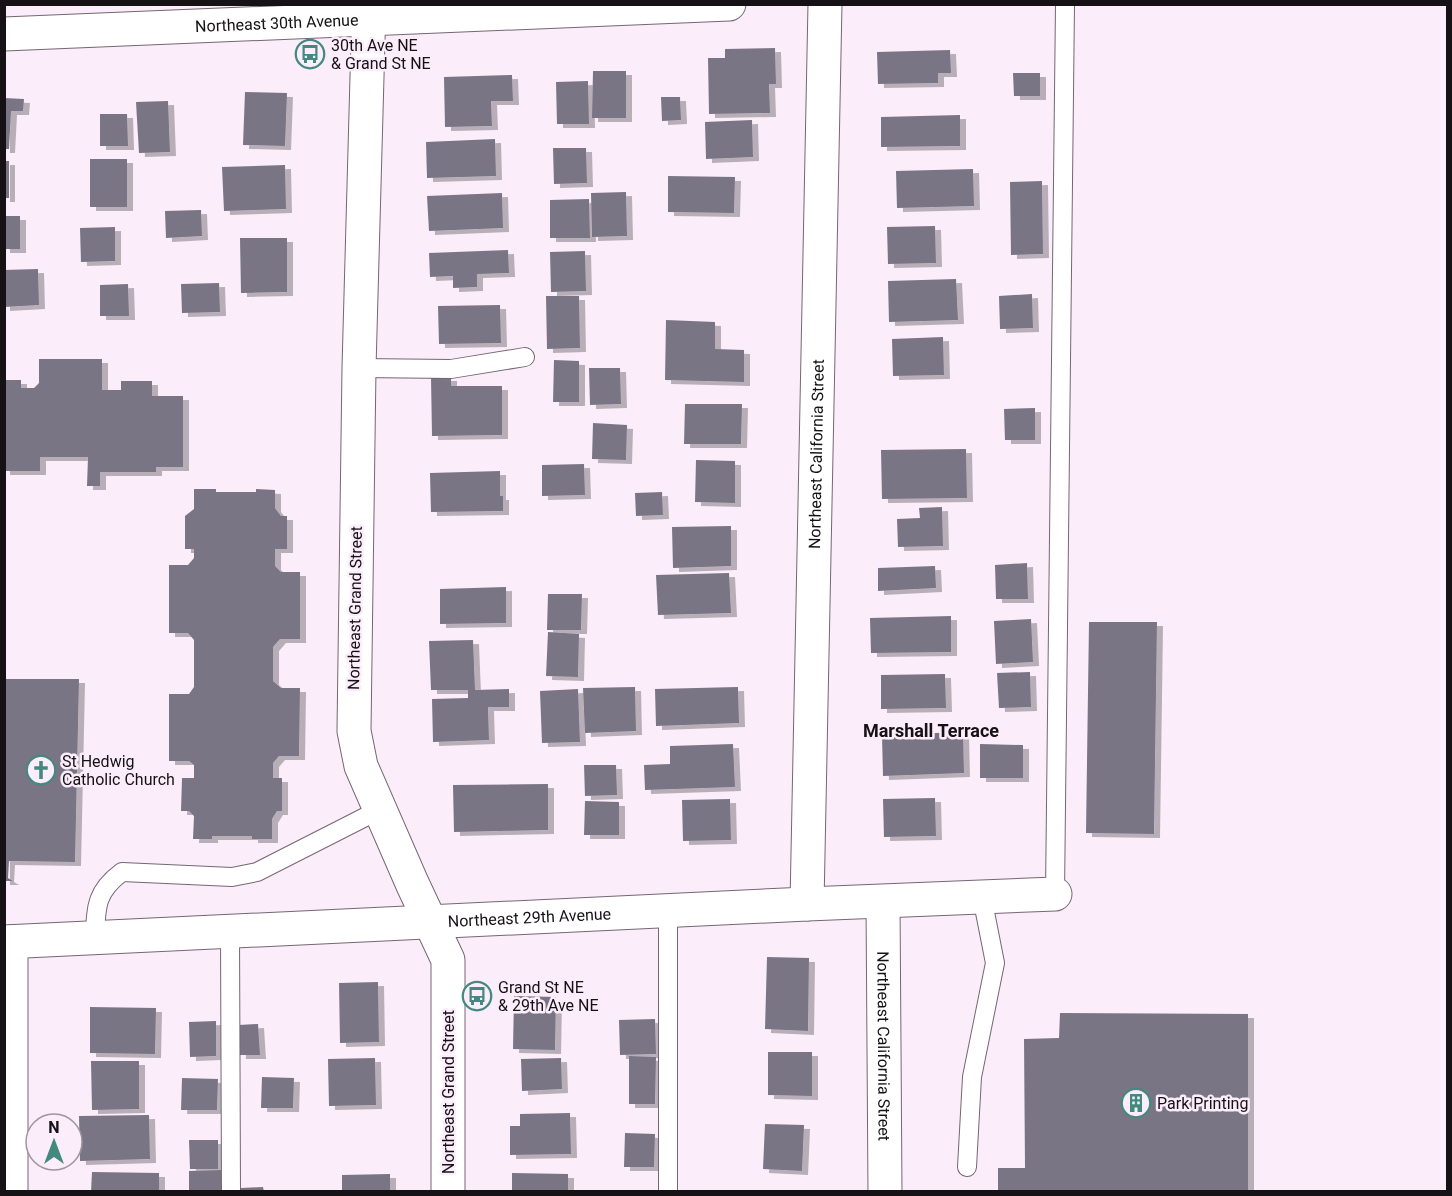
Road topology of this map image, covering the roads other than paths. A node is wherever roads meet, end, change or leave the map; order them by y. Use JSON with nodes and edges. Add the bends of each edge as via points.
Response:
{"nodes":[{"id":1,"x":729,"y":4,"type":"edge"},
{"id":2,"x":825,"y":4,"type":"edge"},
{"id":3,"x":1065,"y":4,"type":"edge"},
{"id":4,"x":369,"y":12,"type":"edge"},
{"id":5,"x":4,"y":34,"type":"edge"},
{"id":6,"x":525,"y":357,"type":"dead end"},
{"id":7,"x":359,"y":368,"type":"junction"},
{"id":8,"x":379,"y":810,"type":"junction"},
{"id":9,"x":1055,"y":894,"type":"joint"},
{"id":10,"x":982,"y":897,"type":"junction"},
{"id":11,"x":884,"y":902,"type":"junction"},
{"id":12,"x":807,"y":904,"type":"junction"},
{"id":13,"x":668,"y":910,"type":"junction"},
{"id":14,"x":431,"y":921,"type":"junction"},
{"id":15,"x":230,"y":932,"type":"junction"},
{"id":16,"x":95,"y":939,"type":"junction"},
{"id":17,"x":8,"y":942,"type":"edge"},
{"id":18,"x":967,"y":1167,"type":"dead end"},
{"id":19,"x":11,"y":1191,"type":"edge"},
{"id":20,"x":231,"y":1191,"type":"edge"},
{"id":21,"x":448,"y":1191,"type":"edge"},
{"id":22,"x":668,"y":1191,"type":"edge"},
{"id":23,"x":885,"y":1191,"type":"edge"}],
"edges":[{"from":1,"to":4,"type":"street","name":"Northeast 30th Avenue"},
{"from":2,"to":12,"type":"street","name":"Northeast California Street"},
{"from":3,"to":9,"type":"lane"},
{"from":4,"to":5,"type":"street","name":"Northeast 30th Avenue"},
{"from":4,"to":7,"type":"street","name":"Northeast Grand Street"},
{"from":6,"to":7,"type":"lane","via":[[451,369]]},
{"from":7,"to":8,"type":"street","name":"Northeast Grand Street","via":[[354,731],[361,766]]},
{"from":8,"to":14,"type":"street","name":"Northeast Grand Street"},
{"from":8,"to":16,"type":"lane","via":[[257,872],[232,877],[122,872],[109,882],[96,903]]},
{"from":9,"to":10,"type":"street","name":"Northeast 29th Avenue"},
{"from":10,"to":11,"type":"street","name":"Northeast 29th Avenue"},
{"from":10,"to":18,"type":"lane","via":[[995,963],[972,1077]]},
{"from":11,"to":12,"type":"street","name":"Northeast 29th Avenue"},
{"from":11,"to":23,"type":"street","name":"Northeast California Street"},
{"from":12,"to":13,"type":"street","name":"Northeast 29th Avenue"},
{"from":13,"to":14,"type":"street","name":"Northeast 29th Avenue"},
{"from":13,"to":22,"type":"lane"},
{"from":14,"to":15,"type":"street","name":"Northeast 29th Avenue"},
{"from":14,"to":21,"type":"street","name":"Northeast Grand Street","via":[[448,960]]},
{"from":15,"to":16,"type":"street","name":"Northeast 29th Avenue"},
{"from":15,"to":20,"type":"lane"},
{"from":16,"to":17,"type":"street","name":"Northeast 29th Avenue"},
{"from":17,"to":19,"type":"street"}]}
